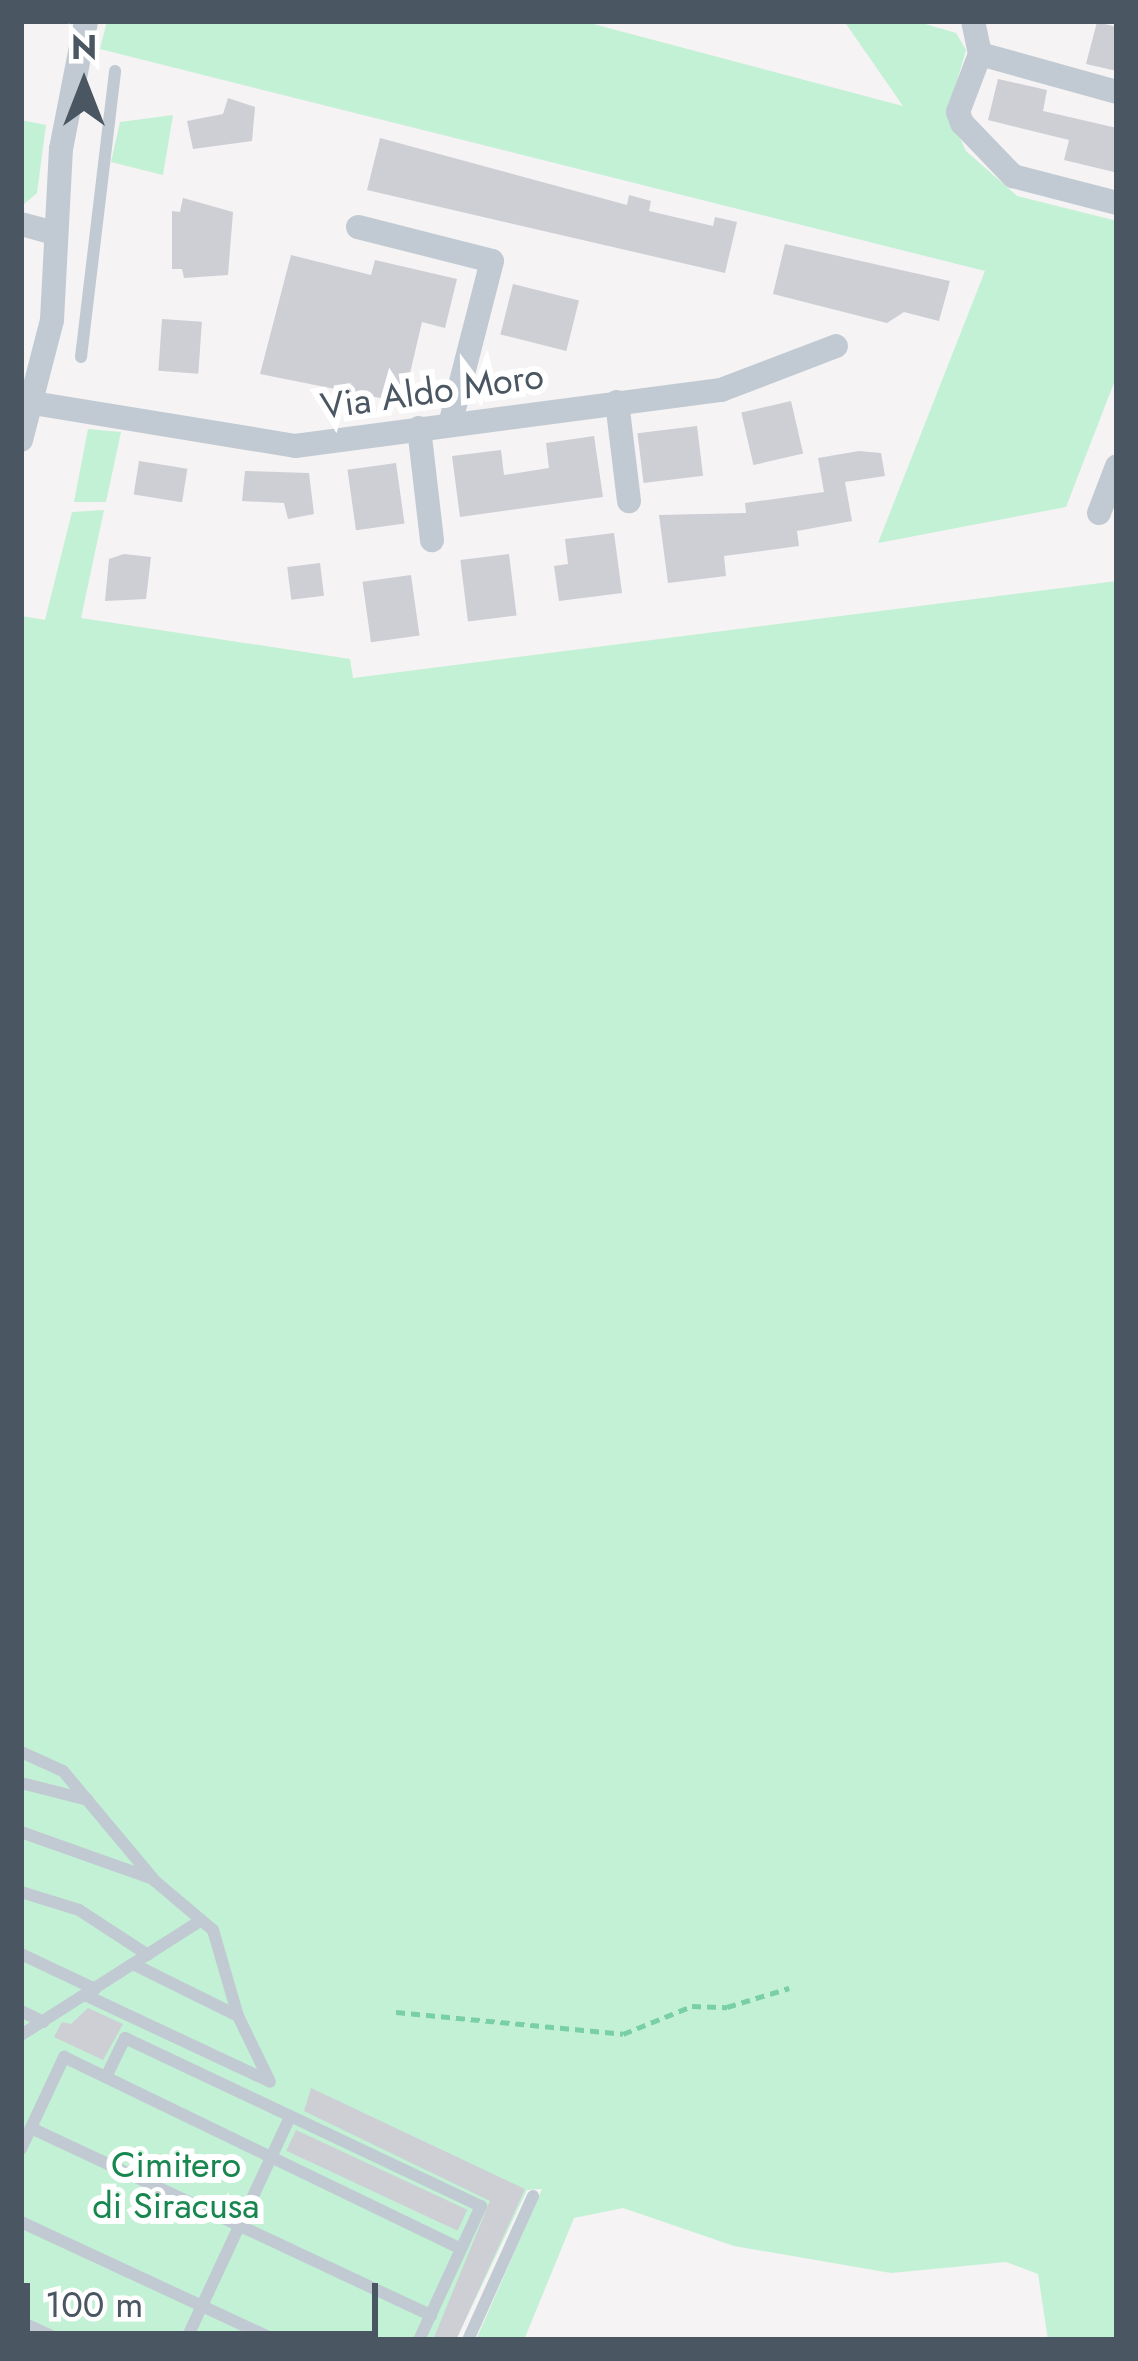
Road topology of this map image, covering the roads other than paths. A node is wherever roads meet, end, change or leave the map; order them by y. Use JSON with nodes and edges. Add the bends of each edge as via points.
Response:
{"nodes":[{"id":1,"x":86,"y":21,"type":"edge"},
{"id":2,"x":973,"y":21,"type":"edge"},
{"id":3,"x":980,"y":54,"type":"junction"},
{"id":4,"x":115,"y":71,"type":"dead end"},
{"id":5,"x":1117,"y":92,"type":"edge"},
{"id":6,"x":1117,"y":203,"type":"edge"},
{"id":7,"x":92,"y":213,"type":"junction"},
{"id":8,"x":55,"y":220,"type":"junction"},
{"id":9,"x":21,"y":224,"type":"edge"},
{"id":10,"x":358,"y":227,"type":"dead end"},
{"id":11,"x":836,"y":346,"type":"dead end"},
{"id":12,"x":81,"y":357,"type":"dead end"},
{"id":13,"x":617,"y":402,"type":"junction"},
{"id":14,"x":33,"y":403,"type":"junction"},
{"id":15,"x":450,"y":424,"type":"junction"},
{"id":16,"x":419,"y":428,"type":"junction"},
{"id":17,"x":22,"y":440,"type":"edge"},
{"id":18,"x":1117,"y":466,"type":"edge"},
{"id":19,"x":629,"y":501,"type":"dead end"},
{"id":20,"x":1099,"y":513,"type":"dead end"},
{"id":21,"x":432,"y":540,"type":"dead end"},
{"id":22,"x":21,"y":1752,"type":"edge"},
{"id":23,"x":21,"y":1783,"type":"edge"},
{"id":24,"x":88,"y":1800,"type":"junction"},
{"id":25,"x":21,"y":1832,"type":"edge"},
{"id":26,"x":155,"y":1881,"type":"junction"},
{"id":27,"x":21,"y":1892,"type":"edge"},
{"id":28,"x":200,"y":1922,"type":"junction"},
{"id":29,"x":21,"y":1954,"type":"edge"},
{"id":30,"x":148,"y":1955,"type":"junction"},
{"id":31,"x":133,"y":1964,"type":"junction"},
{"id":32,"x":90,"y":1992,"type":"junction"},
{"id":33,"x":21,"y":2012,"type":"edge"},
{"id":34,"x":238,"y":2017,"type":"junction"},
{"id":35,"x":44,"y":2022,"type":"junction"},
{"id":36,"x":21,"y":2035,"type":"edge"},
{"id":37,"x":106,"y":2078,"type":"junction"},
{"id":38,"x":290,"y":2117,"type":"junction"},
{"id":39,"x":31,"y":2128,"type":"junction"},
{"id":40,"x":21,"y":2149,"type":"edge"},
{"id":41,"x":272,"y":2158,"type":"junction"},
{"id":42,"x":533,"y":2196,"type":"dead end"},
{"id":43,"x":21,"y":2222,"type":"edge"},
{"id":44,"x":241,"y":2227,"type":"junction"},
{"id":45,"x":461,"y":2249,"type":"junction"},
{"id":46,"x":202,"y":2306,"type":"junction"},
{"id":47,"x":431,"y":2315,"type":"junction"},
{"id":48,"x":21,"y":2322,"type":"edge"},
{"id":49,"x":59,"y":2340,"type":"edge"},
{"id":50,"x":186,"y":2340,"type":"edge"},
{"id":51,"x":275,"y":2340,"type":"edge"},
{"id":52,"x":419,"y":2340,"type":"edge"},
{"id":53,"x":468,"y":2340,"type":"edge"}],
"edges":[{"from":1,"to":8,"type":"street"},
{"from":2,"to":3,"type":"street"},
{"from":3,"to":5,"type":"street"},
{"from":3,"to":6,"type":"street","via":[[958,112],[962,123],[1013,176]]},
{"from":4,"to":7,"type":"lane"},
{"from":7,"to":8,"type":"lane"},
{"from":7,"to":12,"type":"lane"},
{"from":8,"to":9,"type":"street"},
{"from":8,"to":14,"type":"street","via":[[52,320]]},
{"from":10,"to":15,"type":"street","via":[[492,261]]},
{"from":11,"to":13,"type":"street","name":"Via Aldo Moro","via":[[721,390]]},
{"from":13,"to":15,"type":"street","name":"Via Aldo Moro"},
{"from":13,"to":19,"type":"street"},
{"from":14,"to":16,"type":"street","name":"Via Aldo Moro","via":[[208,438],[295,446]]},
{"from":14,"to":17,"type":"street"},
{"from":15,"to":16,"type":"street","name":"Via Aldo Moro"},
{"from":16,"to":21,"type":"street"},
{"from":18,"to":20,"type":"street"},
{"from":22,"to":24,"type":"lane","via":[[63,1771]]},
{"from":23,"to":24,"type":"lane"},
{"from":24,"to":26,"type":"lane"},
{"from":25,"to":26,"type":"lane"},
{"from":26,"to":28,"type":"lane"},
{"from":27,"to":30,"type":"lane","via":[[79,1910]]},
{"from":28,"to":30,"type":"lane"},
{"from":28,"to":34,"type":"lane","via":[[213,1930]]},
{"from":29,"to":32,"type":"lane"},
{"from":30,"to":31,"type":"lane"},
{"from":31,"to":32,"type":"lane"},
{"from":31,"to":34,"type":"lane"},
{"from":32,"to":34,"type":"lane","via":[[270,2082]]},
{"from":32,"to":35,"type":"lane"},
{"from":33,"to":35,"type":"lane"},
{"from":35,"to":36,"type":"lane"},
{"from":37,"to":38,"type":"lane","via":[[124,2038]]},
{"from":37,"to":39,"type":"lane","via":[[64,2057]]},
{"from":37,"to":41,"type":"lane"},
{"from":38,"to":41,"type":"lane"},
{"from":38,"to":45,"type":"lane","via":[[481,2206]]},
{"from":39,"to":40,"type":"lane"},
{"from":39,"to":44,"type":"lane"},
{"from":41,"to":44,"type":"lane"},
{"from":41,"to":45,"type":"lane"},
{"from":42,"to":53,"type":"lane"},
{"from":43,"to":46,"type":"lane"},
{"from":44,"to":46,"type":"lane"},
{"from":44,"to":47,"type":"lane"},
{"from":45,"to":47,"type":"lane"},
{"from":46,"to":50,"type":"lane"},
{"from":46,"to":51,"type":"lane"},
{"from":47,"to":52,"type":"lane"},
{"from":48,"to":49,"type":"lane"}]}
